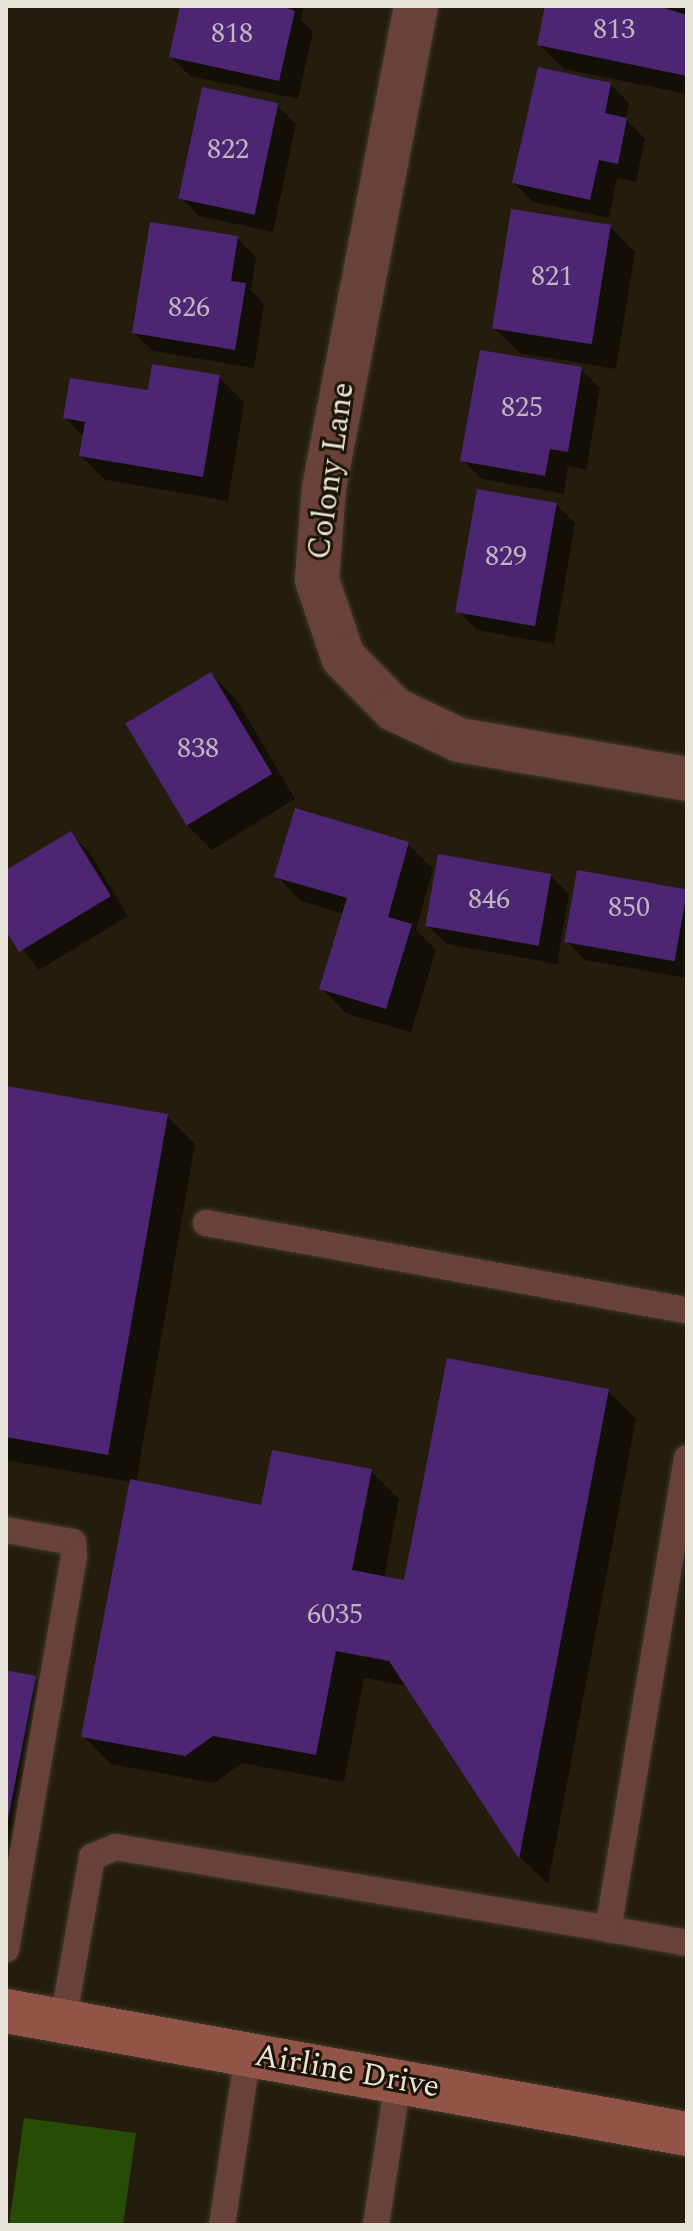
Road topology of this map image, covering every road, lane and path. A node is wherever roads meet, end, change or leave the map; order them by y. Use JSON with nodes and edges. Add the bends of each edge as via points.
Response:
{"nodes":[{"id":1,"x":416,"y":6,"type":"edge"},
{"id":2,"x":687,"y":779,"type":"edge"},
{"id":3,"x":206,"y":1223,"type":"dead end"},
{"id":4,"x":687,"y":1310,"type":"edge"},
{"id":5,"x":687,"y":1458,"type":"edge"},
{"id":6,"x":6,"y":1530,"type":"edge"},
{"id":7,"x":608,"y":1929,"type":"junction"},
{"id":8,"x":687,"y":1943,"type":"edge"},
{"id":9,"x":6,"y":1949,"type":"edge"},
{"id":10,"x":6,"y":2011,"type":"edge"},
{"id":11,"x":63,"y":2021,"type":"junction"},
{"id":12,"x":248,"y":2054,"type":"junction"},
{"id":13,"x":398,"y":2081,"type":"junction"},
{"id":14,"x":687,"y":2134,"type":"edge"},
{"id":15,"x":222,"y":2225,"type":"edge"},
{"id":16,"x":376,"y":2225,"type":"edge"}],
"edges":[{"from":1,"to":2,"type":"street","name":"Colony Lane","via":[[324,488],[317,580],[343,657],[394,709],[459,740]]},
{"from":3,"to":4,"type":"lane"},
{"from":5,"to":7,"type":"lane"},
{"from":6,"to":9,"type":"lane","via":[[73,1542],[74,1556]]},
{"from":7,"to":8,"type":"lane"},
{"from":7,"to":11,"type":"lane","via":[[115,1847],[92,1857]]},
{"from":10,"to":11,"type":"main road","name":"Airline Drive"},
{"from":11,"to":12,"type":"main road","name":"Airline Drive"},
{"from":12,"to":13,"type":"main road","name":"Airline Drive"},
{"from":12,"to":15,"type":"lane"},
{"from":13,"to":14,"type":"main road","name":"Airline Drive"},
{"from":13,"to":16,"type":"lane"}]}
